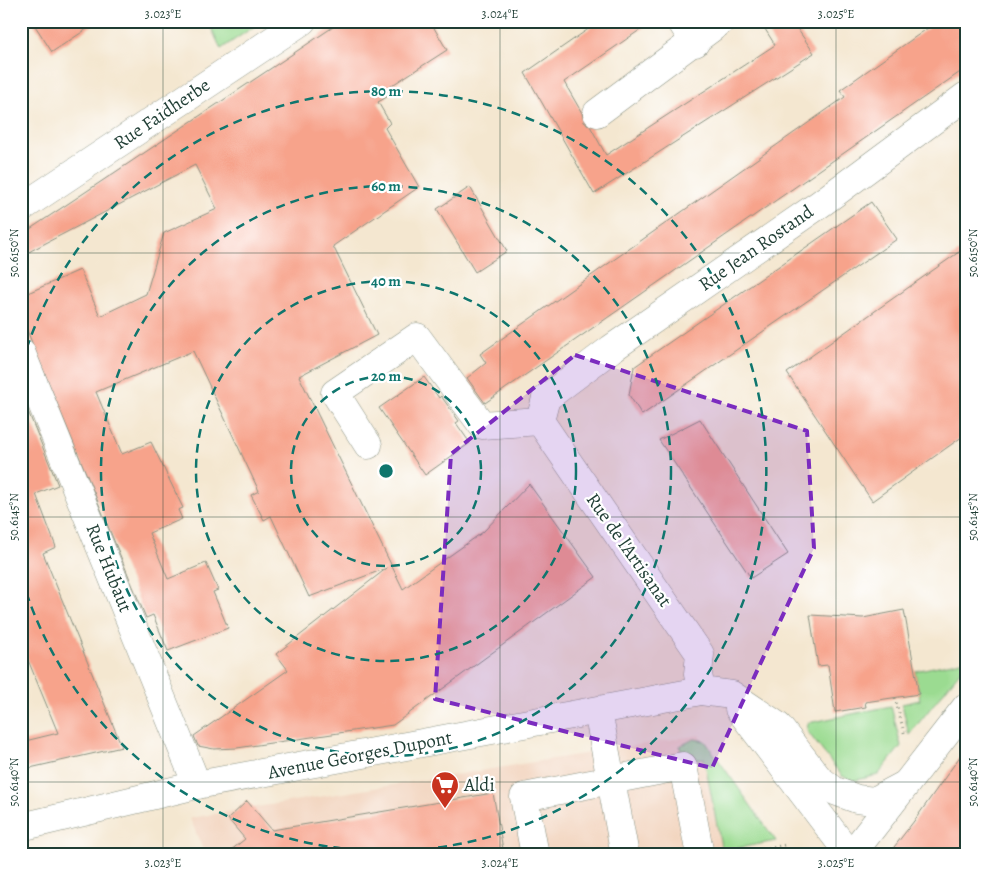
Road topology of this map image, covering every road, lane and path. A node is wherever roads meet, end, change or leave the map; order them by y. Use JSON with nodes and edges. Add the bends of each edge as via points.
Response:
{"nodes":[{"id":1,"x":302,"y":21,"type":"edge"},
{"id":2,"x":722,"y":21,"type":"edge"},
{"id":3,"x":688,"y":32,"type":"edge"},
{"id":4,"x":966,"y":96,"type":"edge"},
{"id":5,"x":597,"y":113,"type":"dead end"},
{"id":6,"x":21,"y":208,"type":"edge"},
{"id":7,"x":21,"y":352,"type":"edge"},
{"id":8,"x":543,"y":410,"type":"junction"},
{"id":9,"x":368,"y":445,"type":"dead end"},
{"id":10,"x":709,"y":693,"type":"junction"},
{"id":11,"x":895,"y":698,"type":"dead end"},
{"id":12,"x":966,"y":707,"type":"edge"},
{"id":13,"x":598,"y":711,"type":"junction"},
{"id":14,"x":905,"y":738,"type":"dead end"},
{"id":15,"x":610,"y":781,"type":"junction"},
{"id":16,"x":906,"y":784,"type":"junction"},
{"id":17,"x":197,"y":785,"type":"junction"},
{"id":18,"x":21,"y":827,"type":"edge"},
{"id":19,"x":785,"y":845,"type":"dead end"},
{"id":20,"x":535,"y":855,"type":"edge"},
{"id":21,"x":625,"y":855,"type":"edge"},
{"id":22,"x":700,"y":855,"type":"edge"},
{"id":23,"x":734,"y":855,"type":"edge"},
{"id":24,"x":850,"y":855,"type":"edge"}],
"edges":[{"from":1,"to":6,"type":"street","name":"Rue Faidherbe"},
{"from":2,"to":3,"type":"street"},
{"from":3,"to":5,"type":"street"},
{"from":4,"to":8,"type":"street","name":"Rue Jean Rostand","via":[[820,204],[611,349]]},
{"from":7,"to":17,"type":"street","name":"Rue Hubaut"},
{"from":8,"to":9,"type":"street","via":[[482,425],[417,336],[335,393]]},
{"from":8,"to":10,"type":"street","name":"Rue de l'Artisanat","via":[[700,654],[698,674]]},
{"from":10,"to":13,"type":"street","name":"Avenue Georges Dupont"},
{"from":10,"to":16,"type":"street","via":[[732,696],[778,726],[819,779],[835,791],[874,801]]},
{"from":10,"to":24,"type":"street","via":[[738,709],[746,718]]},
{"from":11,"to":14,"type":"path"},
{"from":12,"to":16,"type":"street"},
{"from":13,"to":15,"type":"street"},
{"from":13,"to":17,"type":"street","name":"Avenue Georges Dupont"},
{"from":15,"to":20,"type":"street","via":[[524,797]]},
{"from":15,"to":21,"type":"street"},
{"from":15,"to":22,"type":"street","via":[[683,766]]},
{"from":16,"to":24,"type":"street"},
{"from":17,"to":18,"type":"street","name":"Avenue Georges Dupont"},
{"from":19,"to":23,"type":"path"}]}
